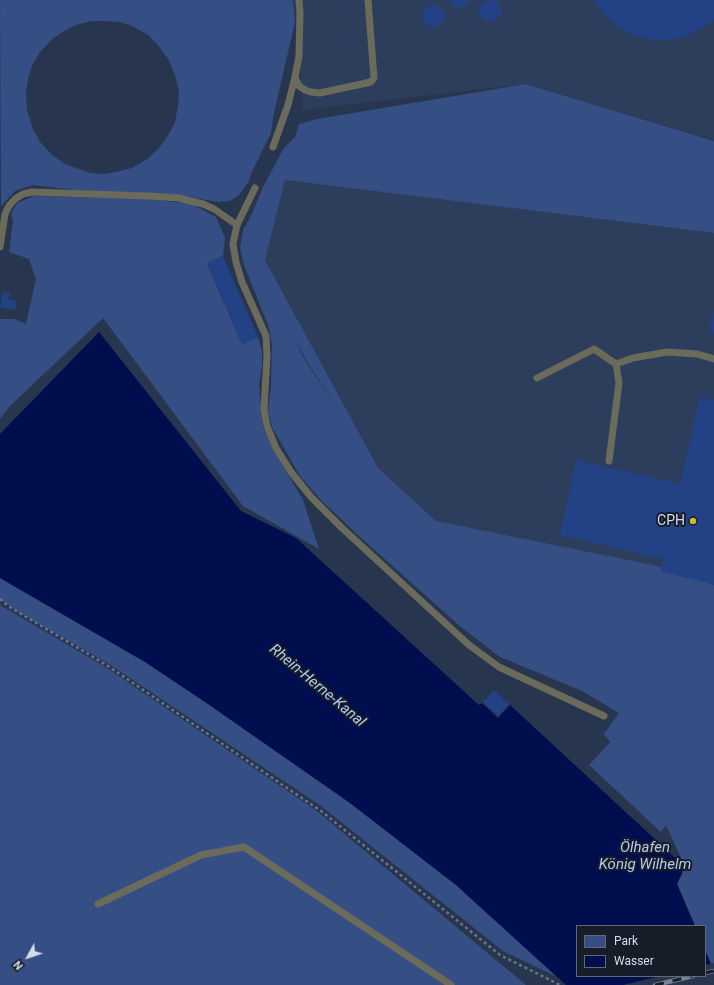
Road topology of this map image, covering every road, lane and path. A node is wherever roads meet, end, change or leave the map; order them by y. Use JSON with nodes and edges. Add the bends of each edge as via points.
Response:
{"nodes":[{"id":1,"x":299,"y":0,"type":"edge"},
{"id":2,"x":368,"y":0,"type":"edge"},
{"id":3,"x":295,"y":77,"type":"junction"},
{"id":4,"x":273,"y":147,"type":"dead end"},
{"id":5,"x":255,"y":188,"type":"dead end"},
{"id":6,"x":237,"y":225,"type":"junction"},
{"id":7,"x":0,"y":247,"type":"edge"},
{"id":8,"x":714,"y":359,"type":"edge"},
{"id":9,"x":616,"y":364,"type":"junction"},
{"id":10,"x":537,"y":378,"type":"dead end"},
{"id":11,"x":609,"y":461,"type":"dead end"},
{"id":12,"x":0,"y":599,"type":"edge"},
{"id":13,"x":604,"y":716,"type":"dead end"},
{"id":14,"x":98,"y":904,"type":"dead end"},
{"id":15,"x":451,"y":985,"type":"edge"},
{"id":16,"x":560,"y":985,"type":"edge"}],
"edges":[{"from":1,"to":3,"type":"lane","via":[[299,56]]},
{"from":2,"to":3,"type":"lane","via":[[374,78],[371,82],[320,93],[305,90],[299,86]]},
{"from":3,"to":4,"type":"lane"},
{"from":5,"to":6,"type":"lane"},
{"from":6,"to":7,"type":"lane","via":[[214,209],[178,198],[32,192],[23,194],[9,206],[5,214]]},
{"from":6,"to":13,"type":"lane","via":[[233,244],[236,262],[266,336],[268,356],[264,409],[267,426],[276,448],[291,472],[311,497],[342,528],[469,645],[499,667]]},
{"from":8,"to":9,"type":"lane","via":[[697,354],[666,352]]},
{"from":9,"to":10,"type":"lane","via":[[594,349]]},
{"from":9,"to":11,"type":"lane","via":[[619,383]]},
{"from":12,"to":16,"type":"path","via":[[108,666],[320,811],[500,955]]},
{"from":14,"to":15,"type":"lane","via":[[200,855],[244,847]]}]}
